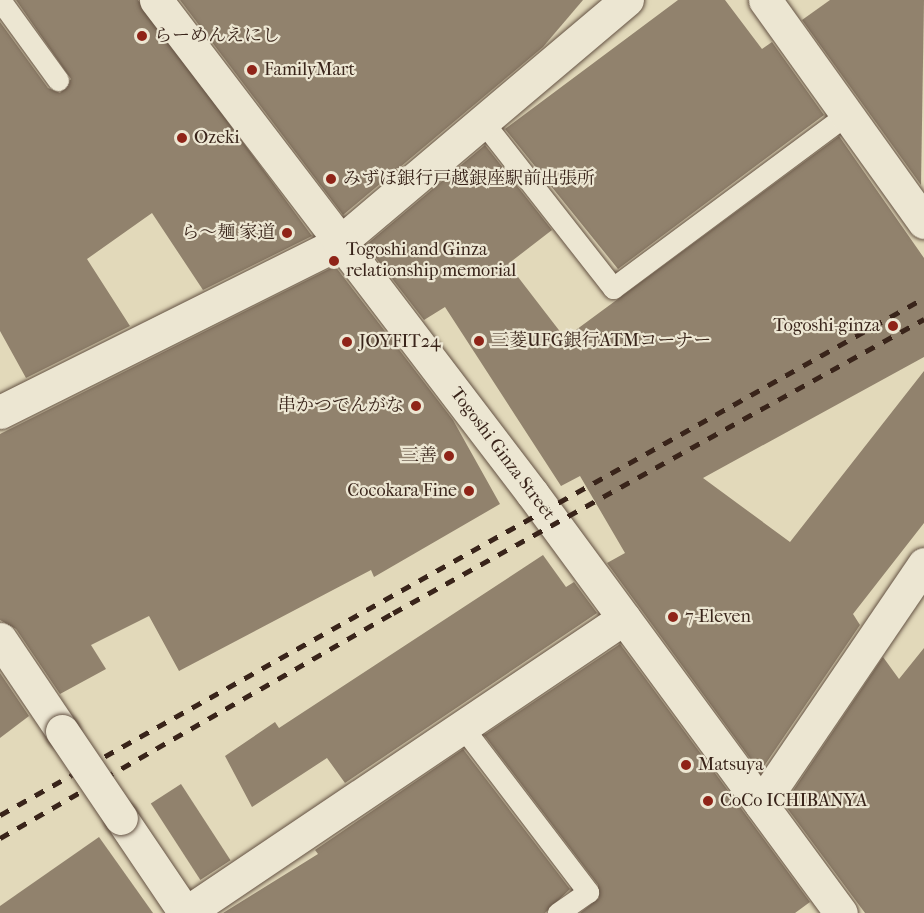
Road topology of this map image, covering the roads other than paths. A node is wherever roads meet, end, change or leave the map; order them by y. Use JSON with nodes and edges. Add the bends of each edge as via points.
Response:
{"nodes":[{"id":1,"x":0,"y":0,"type":"edge"},
{"id":2,"x":156,"y":0,"type":"edge"},
{"id":3,"x":627,"y":0,"type":"edge"},
{"id":4,"x":765,"y":0,"type":"edge"},
{"id":5,"x":58,"y":80,"type":"dead end"},
{"id":6,"x":846,"y":115,"type":"junction"},
{"id":7,"x":483,"y":122,"type":"junction"},
{"id":8,"x":924,"y":222,"type":"edge"},
{"id":9,"x":339,"y":243,"type":"junction"},
{"id":10,"x":0,"y":412,"type":"edge"},
{"id":11,"x":924,"y":564,"type":"edge"},
{"id":12,"x":624,"y":618,"type":"junction"},
{"id":13,"x":0,"y":639,"type":"edge"},
{"id":14,"x":461,"y":725,"type":"junction"},
{"id":15,"x":761,"y":804,"type":"junction"},
{"id":16,"x":185,"y":913,"type":"edge"},
{"id":17,"x":558,"y":913,"type":"edge"},
{"id":18,"x":841,"y":913,"type":"edge"}],
"edges":[{"from":1,"to":5,"type":"lane"},
{"from":2,"to":9,"type":"street","name":"Togoshi Ginza Street"},
{"from":3,"to":7,"type":"street"},
{"from":4,"to":6,"type":"street"},
{"from":6,"to":7,"type":"lane","via":[[613,288]]},
{"from":6,"to":8,"type":"street"},
{"from":7,"to":9,"type":"street"},
{"from":9,"to":10,"type":"street"},
{"from":9,"to":12,"type":"street","name":"Togoshi Ginza Street"},
{"from":11,"to":15,"type":"street"},
{"from":12,"to":14,"type":"street"},
{"from":12,"to":15,"type":"street","name":"Togoshi Ginza Street"},
{"from":13,"to":16,"type":"street","bridge":true},
{"from":14,"to":16,"type":"street"},
{"from":14,"to":17,"type":"lane","via":[[588,892]]},
{"from":15,"to":18,"type":"street","name":"Togoshi Ginza Street"}]}
